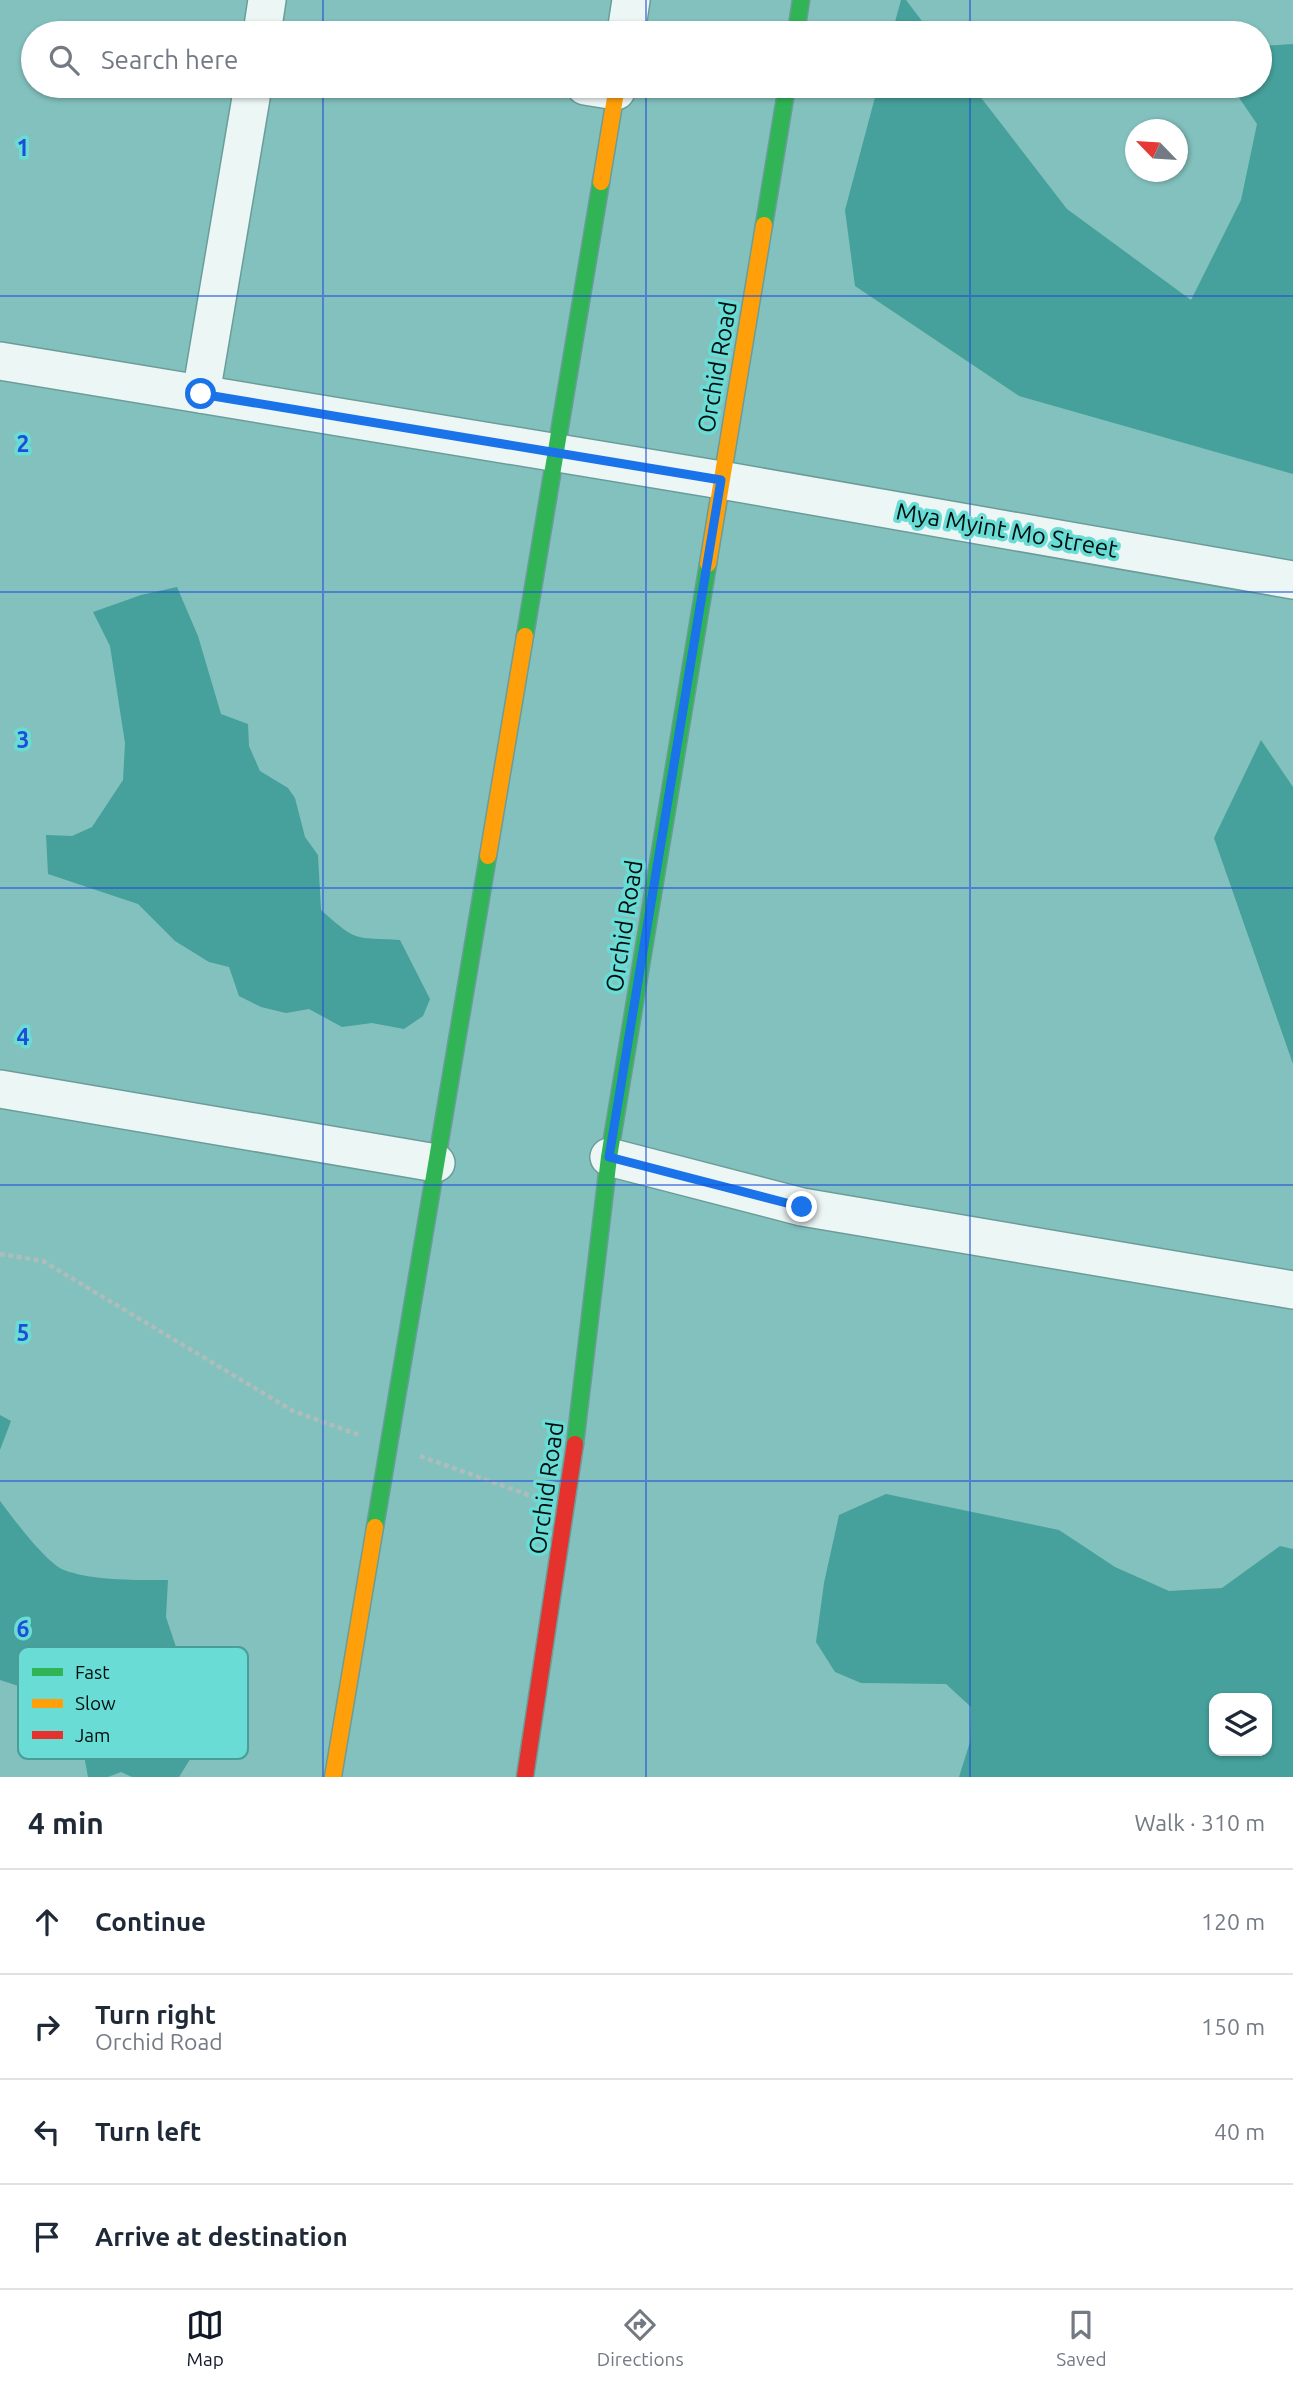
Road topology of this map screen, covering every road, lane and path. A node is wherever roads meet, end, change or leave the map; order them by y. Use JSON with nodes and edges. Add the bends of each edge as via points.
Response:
{"nodes":[{"id":1,"x":267,"y":0,"type":"edge"},
{"id":2,"x":631,"y":0,"type":"edge"},
{"id":3,"x":801,"y":0,"type":"edge"},
{"id":4,"x":264,"y":21,"type":"edge"},
{"id":5,"x":628,"y":21,"type":"edge"},
{"id":6,"x":798,"y":21,"type":"edge"},
{"id":7,"x":251,"y":98,"type":"edge"},
{"id":8,"x":604,"y":98,"type":"edge"},
{"id":9,"x":785,"y":98,"type":"edge"},
{"id":10,"x":0,"y":361,"type":"edge"},
{"id":11,"x":201,"y":394,"type":"junction"},
{"id":12,"x":556,"y":453,"type":"junction"},
{"id":13,"x":721,"y":480,"type":"junction"},
{"id":14,"x":1293,"y":580,"type":"edge"},
{"id":15,"x":0,"y":1089,"type":"edge"},
{"id":16,"x":609,"y":1157,"type":"junction"},
{"id":17,"x":436,"y":1163,"type":"junction"},
{"id":18,"x":0,"y":1254,"type":"edge"},
{"id":19,"x":1293,"y":1290,"type":"edge"},
{"id":20,"x":371,"y":1439,"type":"dead end"},
{"id":21,"x":410,"y":1453,"type":"dead end"},
{"id":22,"x":567,"y":1509,"type":"junction"},
{"id":23,"x":333,"y":1777,"type":"edge"},
{"id":24,"x":525,"y":1777,"type":"edge"}],
"edges":[{"from":1,"to":4,"type":"street"},
{"from":2,"to":5,"type":"street"},
{"from":3,"to":6,"type":"main road"},
{"from":7,"to":11,"type":"street"},
{"from":8,"to":12,"type":"main road"},
{"from":9,"to":13,"type":"main road","name":"Orchid Road"},
{"from":10,"to":11,"type":"street","name":"Mya Myint Mo Street"},
{"from":11,"to":12,"type":"street","name":"Mya Myint Mo Street"},
{"from":12,"to":13,"type":"street","name":"Mya Myint Mo Street"},
{"from":12,"to":17,"type":"main road"},
{"from":13,"to":14,"type":"street","name":"Mya Myint Mo Street"},
{"from":13,"to":16,"type":"main road","name":"Orchid Road"},
{"from":15,"to":17,"type":"street"},
{"from":16,"to":19,"type":"street","via":[[802,1207]]},
{"from":16,"to":22,"type":"main road","name":"Orchid Road"},
{"from":17,"to":23,"type":"main road"},
{"from":18,"to":20,"type":"path","via":[[43,1261],[293,1411]]},
{"from":21,"to":22,"type":"path"},
{"from":22,"to":24,"type":"main road","name":"Orchid Road"}]}
